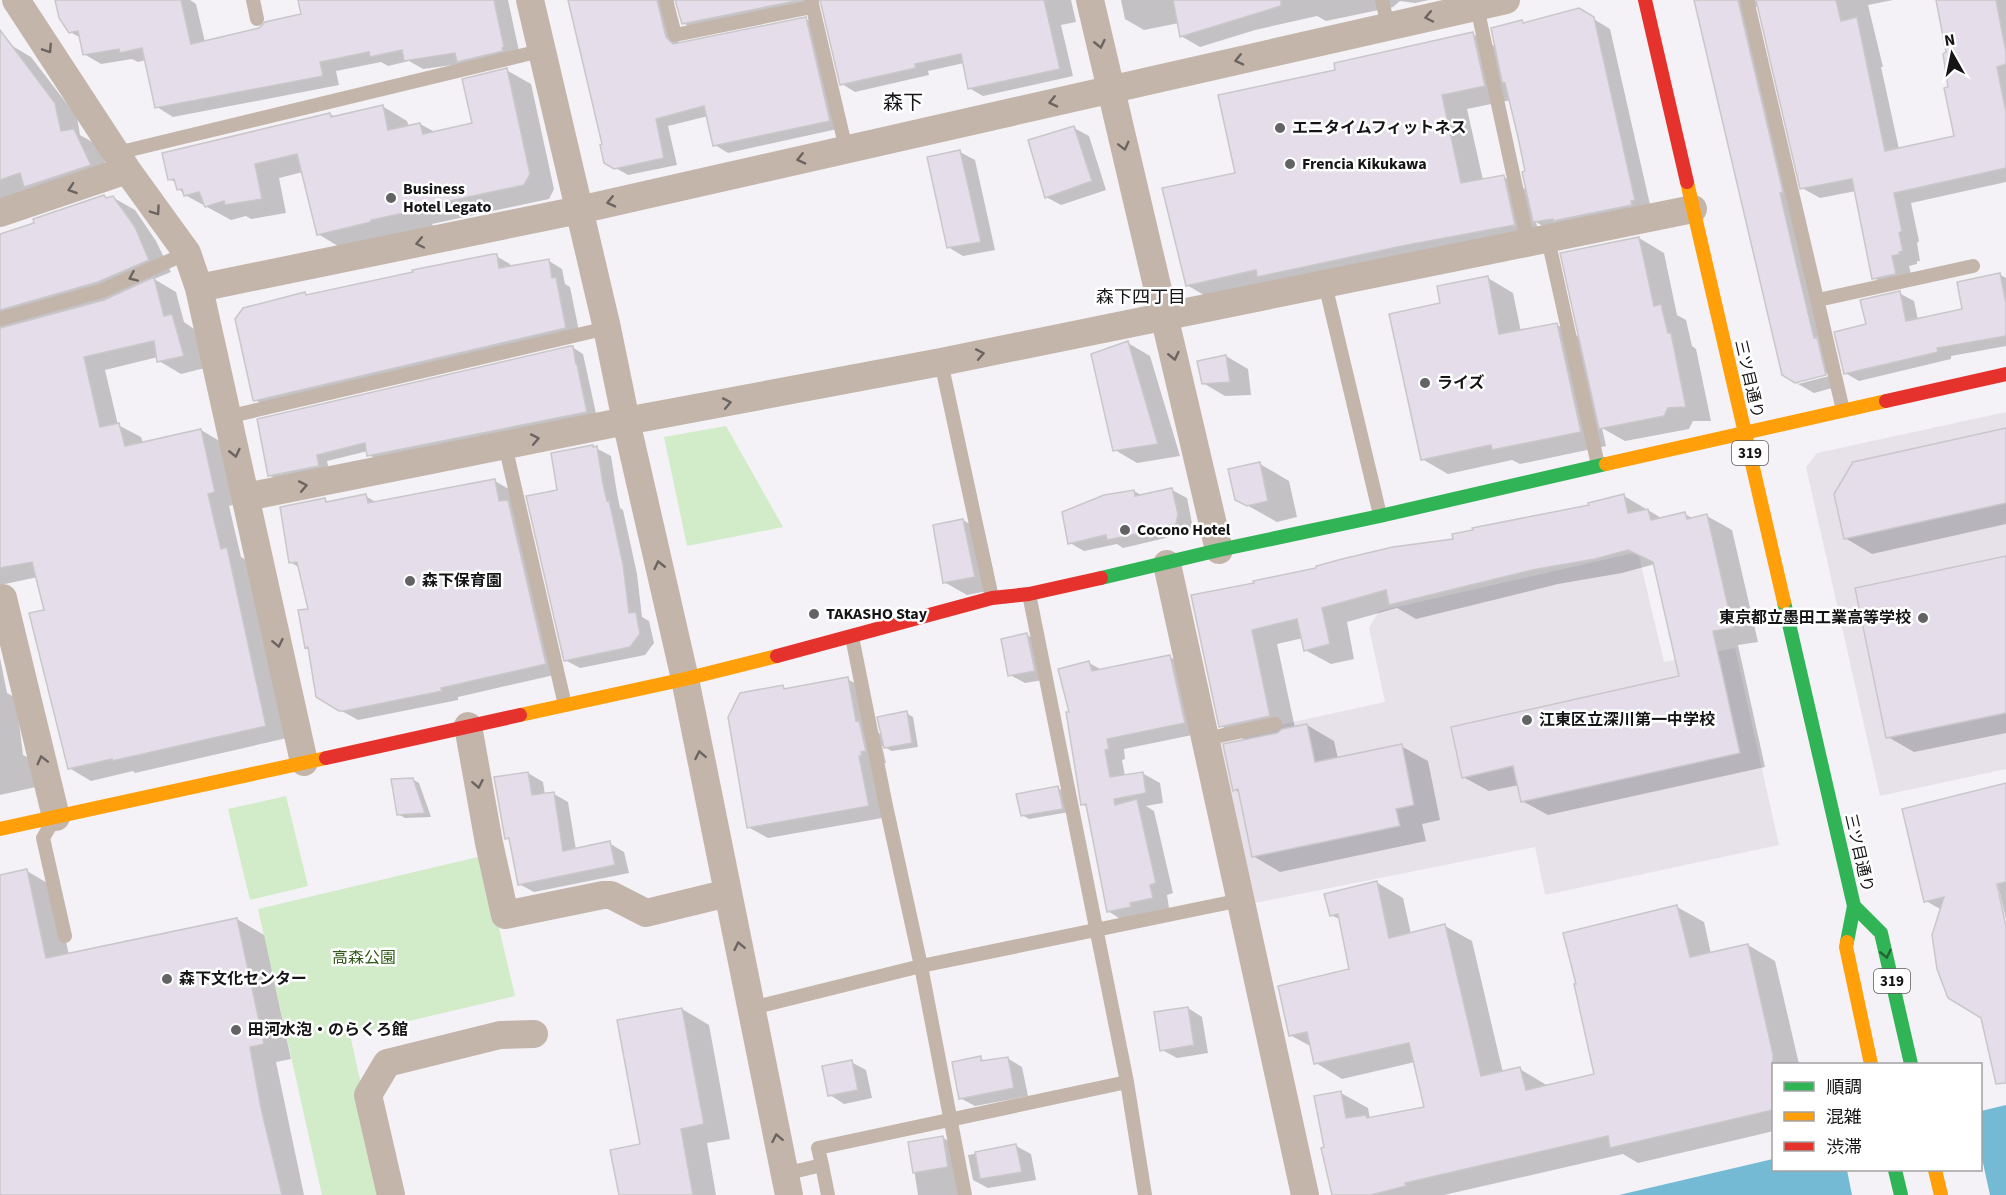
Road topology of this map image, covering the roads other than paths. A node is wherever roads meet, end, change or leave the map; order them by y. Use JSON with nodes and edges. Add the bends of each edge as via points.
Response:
{"nodes":[{"id":1,"x":16,"y":0,"type":"edge"},
{"id":2,"x":253,"y":0,"type":"edge"},
{"id":3,"x":530,"y":0,"type":"edge"},
{"id":4,"x":666,"y":0,"type":"edge"},
{"id":5,"x":1090,"y":0,"type":"edge"},
{"id":6,"x":1506,"y":0,"type":"edge"},
{"id":7,"x":1645,"y":0,"type":"edge"},
{"id":8,"x":1747,"y":0,"type":"edge"},
{"id":9,"x":811,"y":3,"type":"edge"},
{"id":10,"x":1477,"y":7,"type":"junction"},
{"id":11,"x":1385,"y":13,"type":"edge"},
{"id":12,"x":257,"y":19,"type":"dead end"},
{"id":13,"x":540,"y":51,"type":"junction"},
{"id":14,"x":1110,"y":89,"type":"junction"},
{"id":15,"x":846,"y":149,"type":"junction"},
{"id":16,"x":122,"y":161,"type":"junction"},
{"id":17,"x":1693,"y":209,"type":"junction"},
{"id":18,"x":579,"y":210,"type":"junction"},
{"id":19,"x":0,"y":213,"type":"edge"},
{"id":20,"x":1538,"y":241,"type":"junction"},
{"id":21,"x":186,"y":253,"type":"junction"},
{"id":22,"x":1973,"y":266,"type":"dead end"},
{"id":23,"x":1325,"y":284,"type":"junction"},
{"id":24,"x":200,"y":288,"type":"junction"},
{"id":25,"x":1818,"y":300,"type":"junction"},
{"id":26,"x":1165,"y":316,"type":"junction"},
{"id":27,"x":0,"y":319,"type":"edge"},
{"id":28,"x":608,"y":328,"type":"junction"},
{"id":29,"x":941,"y":362,"type":"junction"},
{"id":30,"x":2006,"y":374,"type":"edge"},
{"id":31,"x":1843,"y":410,"type":"junction"},
{"id":32,"x":227,"y":417,"type":"junction"},
{"id":33,"x":626,"y":421,"type":"junction"},
{"id":34,"x":1745,"y":432,"type":"junction"},
{"id":35,"x":505,"y":445,"type":"junction"},
{"id":36,"x":1598,"y":465,"type":"junction"},
{"id":37,"x":246,"y":497,"type":"junction"},
{"id":38,"x":1380,"y":516,"type":"junction"},
{"id":39,"x":1219,"y":550,"type":"junction"},
{"id":40,"x":1167,"y":564,"type":"junction"},
{"id":41,"x":1029,"y":594,"type":"junction"},
{"id":42,"x":0,"y":598,"type":"edge"},
{"id":43,"x":992,"y":598,"type":"junction"},
{"id":44,"x":852,"y":637,"type":"junction"},
{"id":45,"x":685,"y":679,"type":"junction"},
{"id":46,"x":565,"y":705,"type":"junction"},
{"id":47,"x":1275,"y":724,"type":"dead end"},
{"id":48,"x":468,"y":726,"type":"junction"},
{"id":49,"x":1205,"y":739,"type":"junction"},
{"id":50,"x":304,"y":762,"type":"junction"},
{"id":51,"x":56,"y":816,"type":"junction"},
{"id":52,"x":0,"y":829,"type":"edge"},
{"id":53,"x":728,"y":893,"type":"junction"},
{"id":54,"x":1241,"y":900,"type":"junction"},
{"id":55,"x":1854,"y":906,"type":"junction"},
{"id":56,"x":1096,"y":930,"type":"junction"},
{"id":57,"x":65,"y":936,"type":"dead end"},
{"id":58,"x":921,"y":966,"type":"junction"},
{"id":59,"x":752,"y":1008,"type":"junction"},
{"id":60,"x":1871,"y":1063,"type":"edge"},
{"id":61,"x":1911,"y":1063,"type":"edge"},
{"id":62,"x":1127,"y":1082,"type":"junction"},
{"id":63,"x":950,"y":1119,"type":"junction"},
{"id":64,"x":822,"y":1166,"type":"junction"},
{"id":65,"x":1895,"y":1171,"type":"edge"},
{"id":66,"x":1935,"y":1171,"type":"edge"},
{"id":67,"x":787,"y":1184,"type":"edge"},
{"id":68,"x":391,"y":1195,"type":"edge"},
{"id":69,"x":404,"y":1195,"type":"edge"},
{"id":70,"x":828,"y":1195,"type":"edge"},
{"id":71,"x":965,"y":1195,"type":"edge"},
{"id":72,"x":1145,"y":1195,"type":"edge"},
{"id":73,"x":1305,"y":1195,"type":"edge"},
{"id":74,"x":1901,"y":1195,"type":"edge"},
{"id":75,"x":1941,"y":1195,"type":"edge"}],
"edges":[{"from":1,"to":16,"type":"street","one_way":true},
{"from":2,"to":12,"type":"lane"},
{"from":3,"to":13,"type":"street"},
{"from":4,"to":9,"type":"lane","via":[[675,35]]},
{"from":5,"to":14,"type":"street","one_way":true},
{"from":6,"to":10,"type":"street"},
{"from":7,"to":17,"type":"street","name":"三ツ目通り","number":"319"},
{"from":8,"to":25,"type":"lane"},
{"from":9,"to":15,"type":"lane"},
{"from":10,"to":11,"type":"street","one_way":true},
{"from":10,"to":20,"type":"lane"},
{"from":11,"to":14,"type":"street","one_way":true},
{"from":13,"to":16,"type":"lane"},
{"from":13,"to":18,"type":"street"},
{"from":14,"to":15,"type":"street","one_way":true},
{"from":14,"to":26,"type":"street","one_way":true},
{"from":15,"to":18,"type":"street","one_way":true},
{"from":16,"to":19,"type":"street","one_way":true},
{"from":16,"to":21,"type":"street","one_way":true},
{"from":17,"to":20,"type":"street"},
{"from":17,"to":34,"type":"street","name":"三ツ目通り","number":"319"},
{"from":18,"to":24,"type":"street","one_way":true},
{"from":18,"to":28,"type":"street"},
{"from":20,"to":23,"type":"street"},
{"from":20,"to":36,"type":"lane"},
{"from":21,"to":24,"type":"street"},
{"from":21,"to":27,"type":"lane","one_way":true,"via":[[101,291]]},
{"from":22,"to":25,"type":"lane"},
{"from":23,"to":26,"type":"street"},
{"from":23,"to":38,"type":"lane"},
{"from":24,"to":32,"type":"street"},
{"from":25,"to":31,"type":"lane"},
{"from":29,"to":26,"type":"street","one_way":true},
{"from":26,"to":39,"type":"street","one_way":true},
{"from":28,"to":32,"type":"lane"},
{"from":28,"to":33,"type":"street"},
{"from":33,"to":29,"type":"street","one_way":true},
{"from":29,"to":43,"type":"lane"},
{"from":30,"to":31,"type":"street"},
{"from":31,"to":34,"type":"street"},
{"from":32,"to":37,"type":"street","one_way":true},
{"from":35,"to":33,"type":"street","one_way":true},
{"from":45,"to":33,"type":"street","one_way":true},
{"from":34,"to":36,"type":"street"},
{"from":34,"to":55,"type":"street","name":"三ツ目通り","number":"319"},
{"from":37,"to":35,"type":"street","one_way":true},
{"from":35,"to":46,"type":"lane"},
{"from":36,"to":38,"type":"street"},
{"from":37,"to":50,"type":"street","one_way":true},
{"from":38,"to":39,"type":"street"},
{"from":39,"to":40,"type":"street"},
{"from":40,"to":41,"type":"street"},
{"from":40,"to":49,"type":"street"},
{"from":41,"to":43,"type":"street"},
{"from":41,"to":56,"type":"lane"},
{"from":51,"to":42,"type":"street","one_way":true},
{"from":43,"to":44,"type":"street"},
{"from":44,"to":45,"type":"street"},
{"from":44,"to":58,"type":"lane"},
{"from":45,"to":46,"type":"street"},
{"from":53,"to":45,"type":"street","one_way":true},
{"from":46,"to":48,"type":"street"},
{"from":47,"to":49,"type":"lane"},
{"from":48,"to":50,"type":"street"},
{"from":48,"to":53,"type":"street","one_way":true,"via":[[505,915],[603,895],[611,895],[646,913]]},
{"from":49,"to":54,"type":"street"},
{"from":50,"to":51,"type":"street"},
{"from":51,"to":52,"type":"street"},
{"from":51,"to":57,"type":"lane","via":[[43,838]]},
{"from":59,"to":53,"type":"street","one_way":true},
{"from":54,"to":56,"type":"lane"},
{"from":54,"to":73,"type":"street"},
{"from":55,"to":60,"type":"street","name":"三ツ目通り","number":"319","via":[[1846,947]]},
{"from":55,"to":61,"type":"street","name":"三ツ目通り","number":"319","one_way":true,"via":[[1881,933]]},
{"from":56,"to":58,"type":"lane"},
{"from":56,"to":62,"type":"lane"},
{"from":58,"to":59,"type":"lane"},
{"from":58,"to":63,"type":"lane"},
{"from":67,"to":59,"type":"street","one_way":true},
{"from":62,"to":63,"type":"lane"},
{"from":62,"to":72,"type":"lane"},
{"from":63,"to":64,"type":"lane","via":[[818,1148]]},
{"from":63,"to":71,"type":"lane"},
{"from":64,"to":67,"type":"lane"},
{"from":64,"to":70,"type":"lane"},
{"from":65,"to":74,"type":"street"},
{"from":66,"to":75,"type":"street"},
{"from":68,"to":69,"type":"street","via":[[368,1095],[387,1063],[500,1035],[534,1034],[503,1048],[398,1071],[381,1096]]}]}
